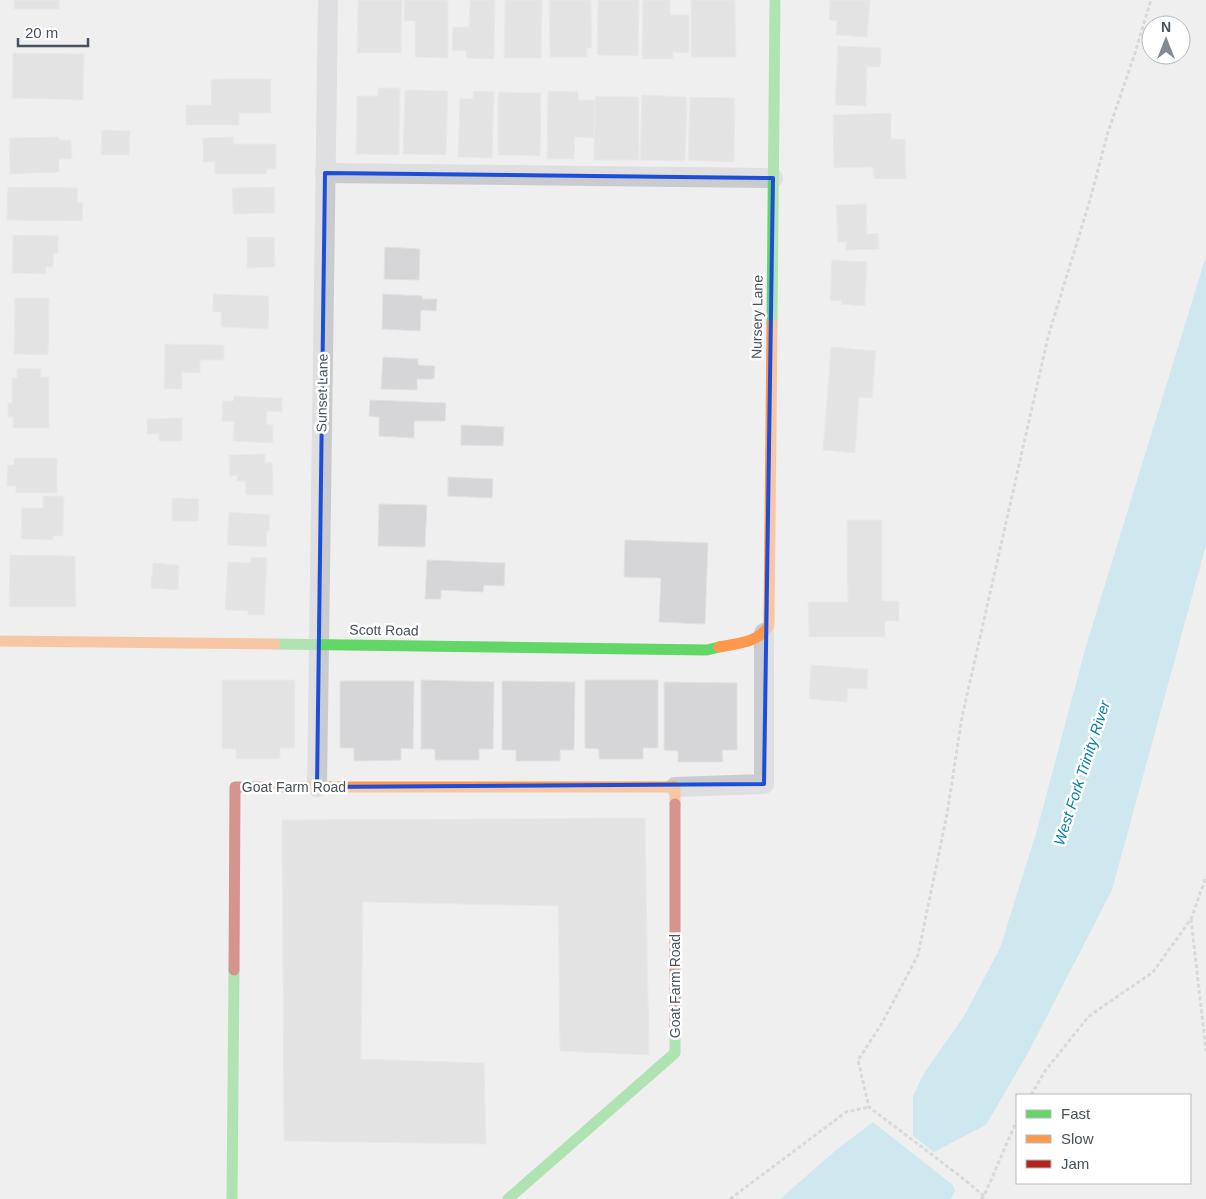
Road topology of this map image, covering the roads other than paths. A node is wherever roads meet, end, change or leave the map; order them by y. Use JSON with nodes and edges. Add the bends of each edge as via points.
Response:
{"nodes":[{"id":1,"x":328,"y":0,"type":"edge"},
{"id":2,"x":775,"y":0,"type":"edge"},
{"id":3,"x":325,"y":173,"type":"junction"},
{"id":4,"x":773,"y":178,"type":"junction"},
{"id":5,"x":764,"y":633,"type":"junction"},
{"id":6,"x":0,"y":641,"type":"edge"},
{"id":7,"x":318,"y":644,"type":"junction"},
{"id":8,"x":316,"y":787,"type":"junction"},
{"id":9,"x":675,"y":787,"type":"junction"},
{"id":10,"x":232,"y":1199,"type":"edge"},
{"id":11,"x":508,"y":1199,"type":"edge"}],
"edges":[{"from":1,"to":3,"type":"street","name":"Sunset Lane"},
{"from":2,"to":4,"type":"street","name":"Nursery Lane"},
{"from":3,"to":4,"type":"street"},
{"from":3,"to":7,"type":"street","name":"Sunset Lane"},
{"from":4,"to":5,"type":"street","name":"Nursery Lane","via":[[769,626]]},
{"from":5,"to":7,"type":"street","name":"Scott Road","via":[[753,640],[707,650]]},
{"from":5,"to":9,"type":"street","name":"Goat Farm Road","via":[[764,784]]},
{"from":6,"to":7,"type":"street","name":"Scott Road"},
{"from":7,"to":8,"type":"street","name":"Sunset Lane"},
{"from":8,"to":9,"type":"street","name":"Goat Farm Road"},
{"from":8,"to":10,"type":"street","name":"Goat Farm Road","via":[[235,787]]},
{"from":9,"to":11,"type":"street","name":"Goat Farm Road","via":[[675,1053]]}]}
